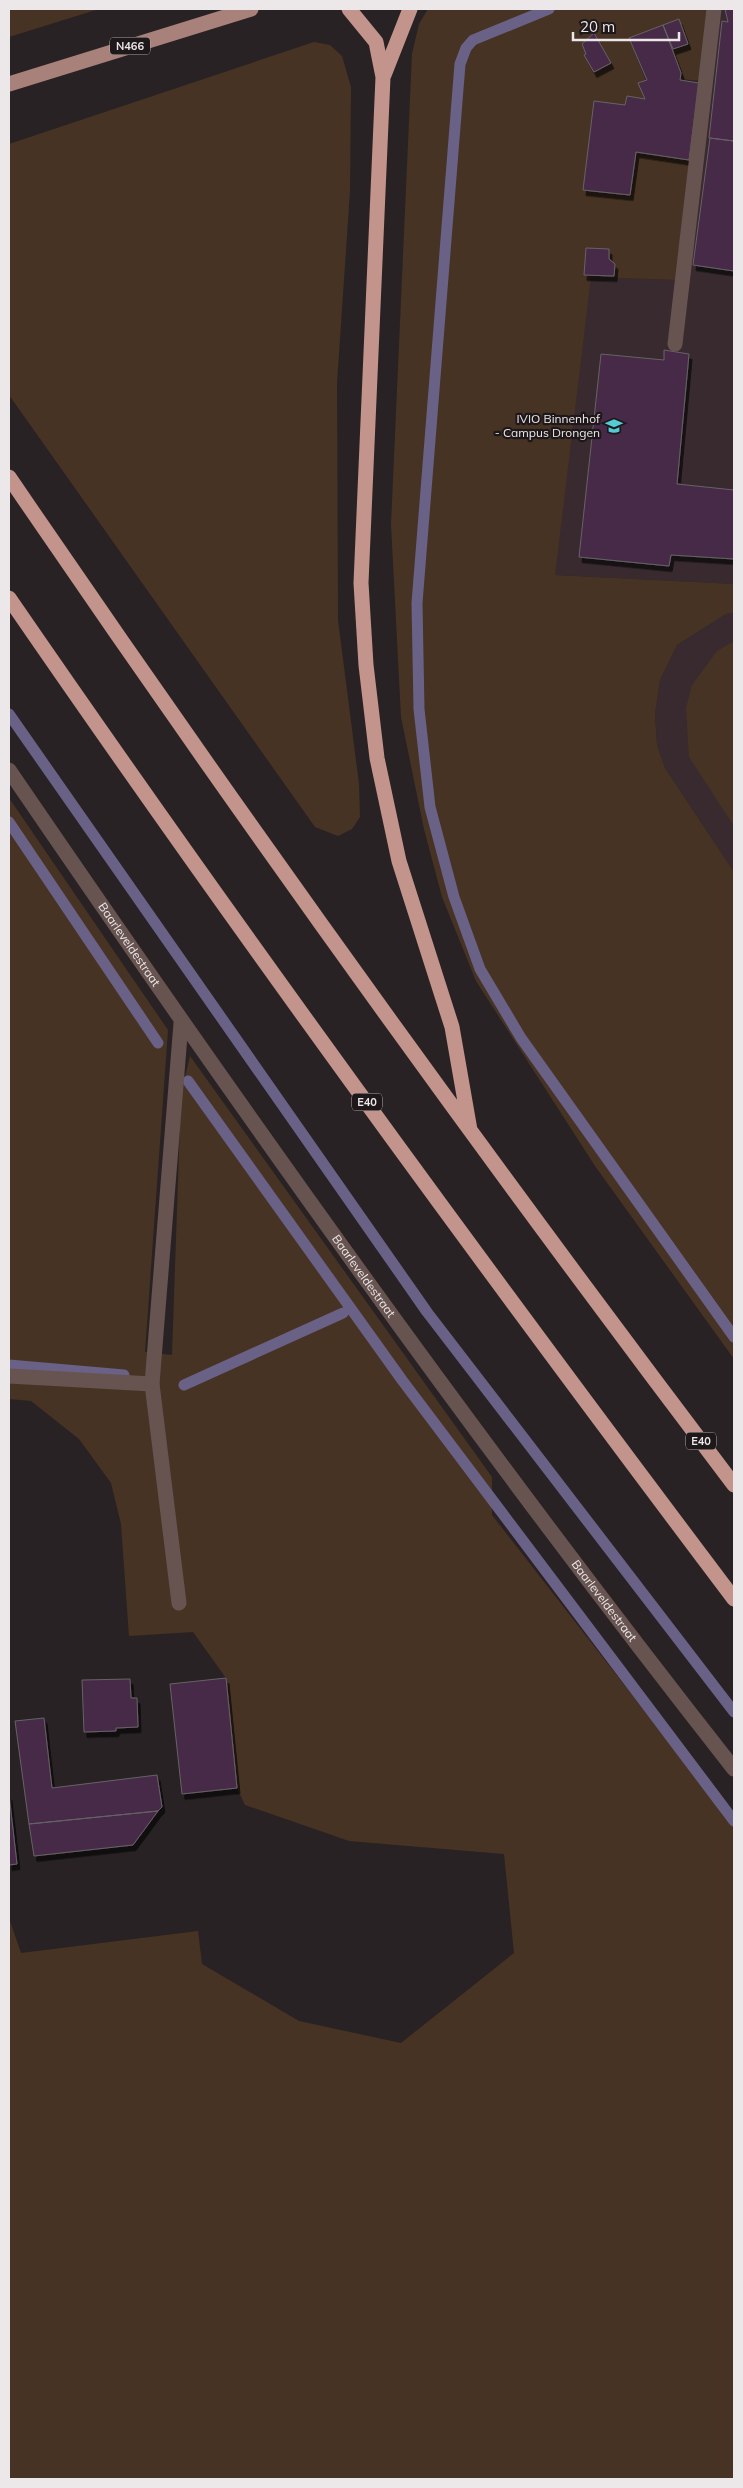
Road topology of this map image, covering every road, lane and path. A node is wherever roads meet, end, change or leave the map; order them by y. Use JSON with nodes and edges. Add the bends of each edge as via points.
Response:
{"nodes":[{"id":1,"x":251,"y":9,"type":"edge"},
{"id":2,"x":349,"y":9,"type":"edge"},
{"id":3,"x":410,"y":9,"type":"edge"},
{"id":4,"x":714,"y":9,"type":"edge"},
{"id":5,"x":383,"y":77,"type":"junction"},
{"id":6,"x":9,"y":84,"type":"edge"},
{"id":7,"x":676,"y":344,"type":"dead end"},
{"id":8,"x":9,"y":478,"type":"edge"},
{"id":9,"x":9,"y":598,"type":"edge"},
{"id":10,"x":9,"y":770,"type":"edge"},
{"id":11,"x":181,"y":1022,"type":"junction"},
{"id":12,"x":471,"y":1134,"type":"junction"},
{"id":13,"x":9,"y":1376,"type":"edge"},
{"id":14,"x":152,"y":1384,"type":"junction"},
{"id":15,"x":734,"y":1485,"type":"edge"},
{"id":16,"x":734,"y":1599,"type":"edge"},
{"id":17,"x":179,"y":1603,"type":"dead end"},
{"id":18,"x":734,"y":1770,"type":"edge"}],
"edges":[{"from":1,"to":6,"type":"main road","number":"N466"},
{"from":2,"to":5,"type":"highway","via":[[376,42]]},
{"from":3,"to":5,"type":"highway"},
{"from":4,"to":7,"type":"street"},
{"from":5,"to":12,"type":"highway","via":[[361,584],[366,665],[377,758],[399,861],[452,1028]]},
{"from":8,"to":12,"type":"highway","number":"E40"},
{"from":9,"to":16,"type":"highway","number":"E40","via":[[128,771],[545,1349]]},
{"from":10,"to":11,"type":"street","name":"Baarleveldestraat"},
{"from":11,"to":14,"type":"street"},
{"from":11,"to":18,"type":"street","name":"Baarleveldestraat","via":[[395,1322]]},
{"from":12,"to":15,"type":"highway","number":"E40"},
{"from":13,"to":14,"type":"street"},
{"from":14,"to":17,"type":"street"}]}
